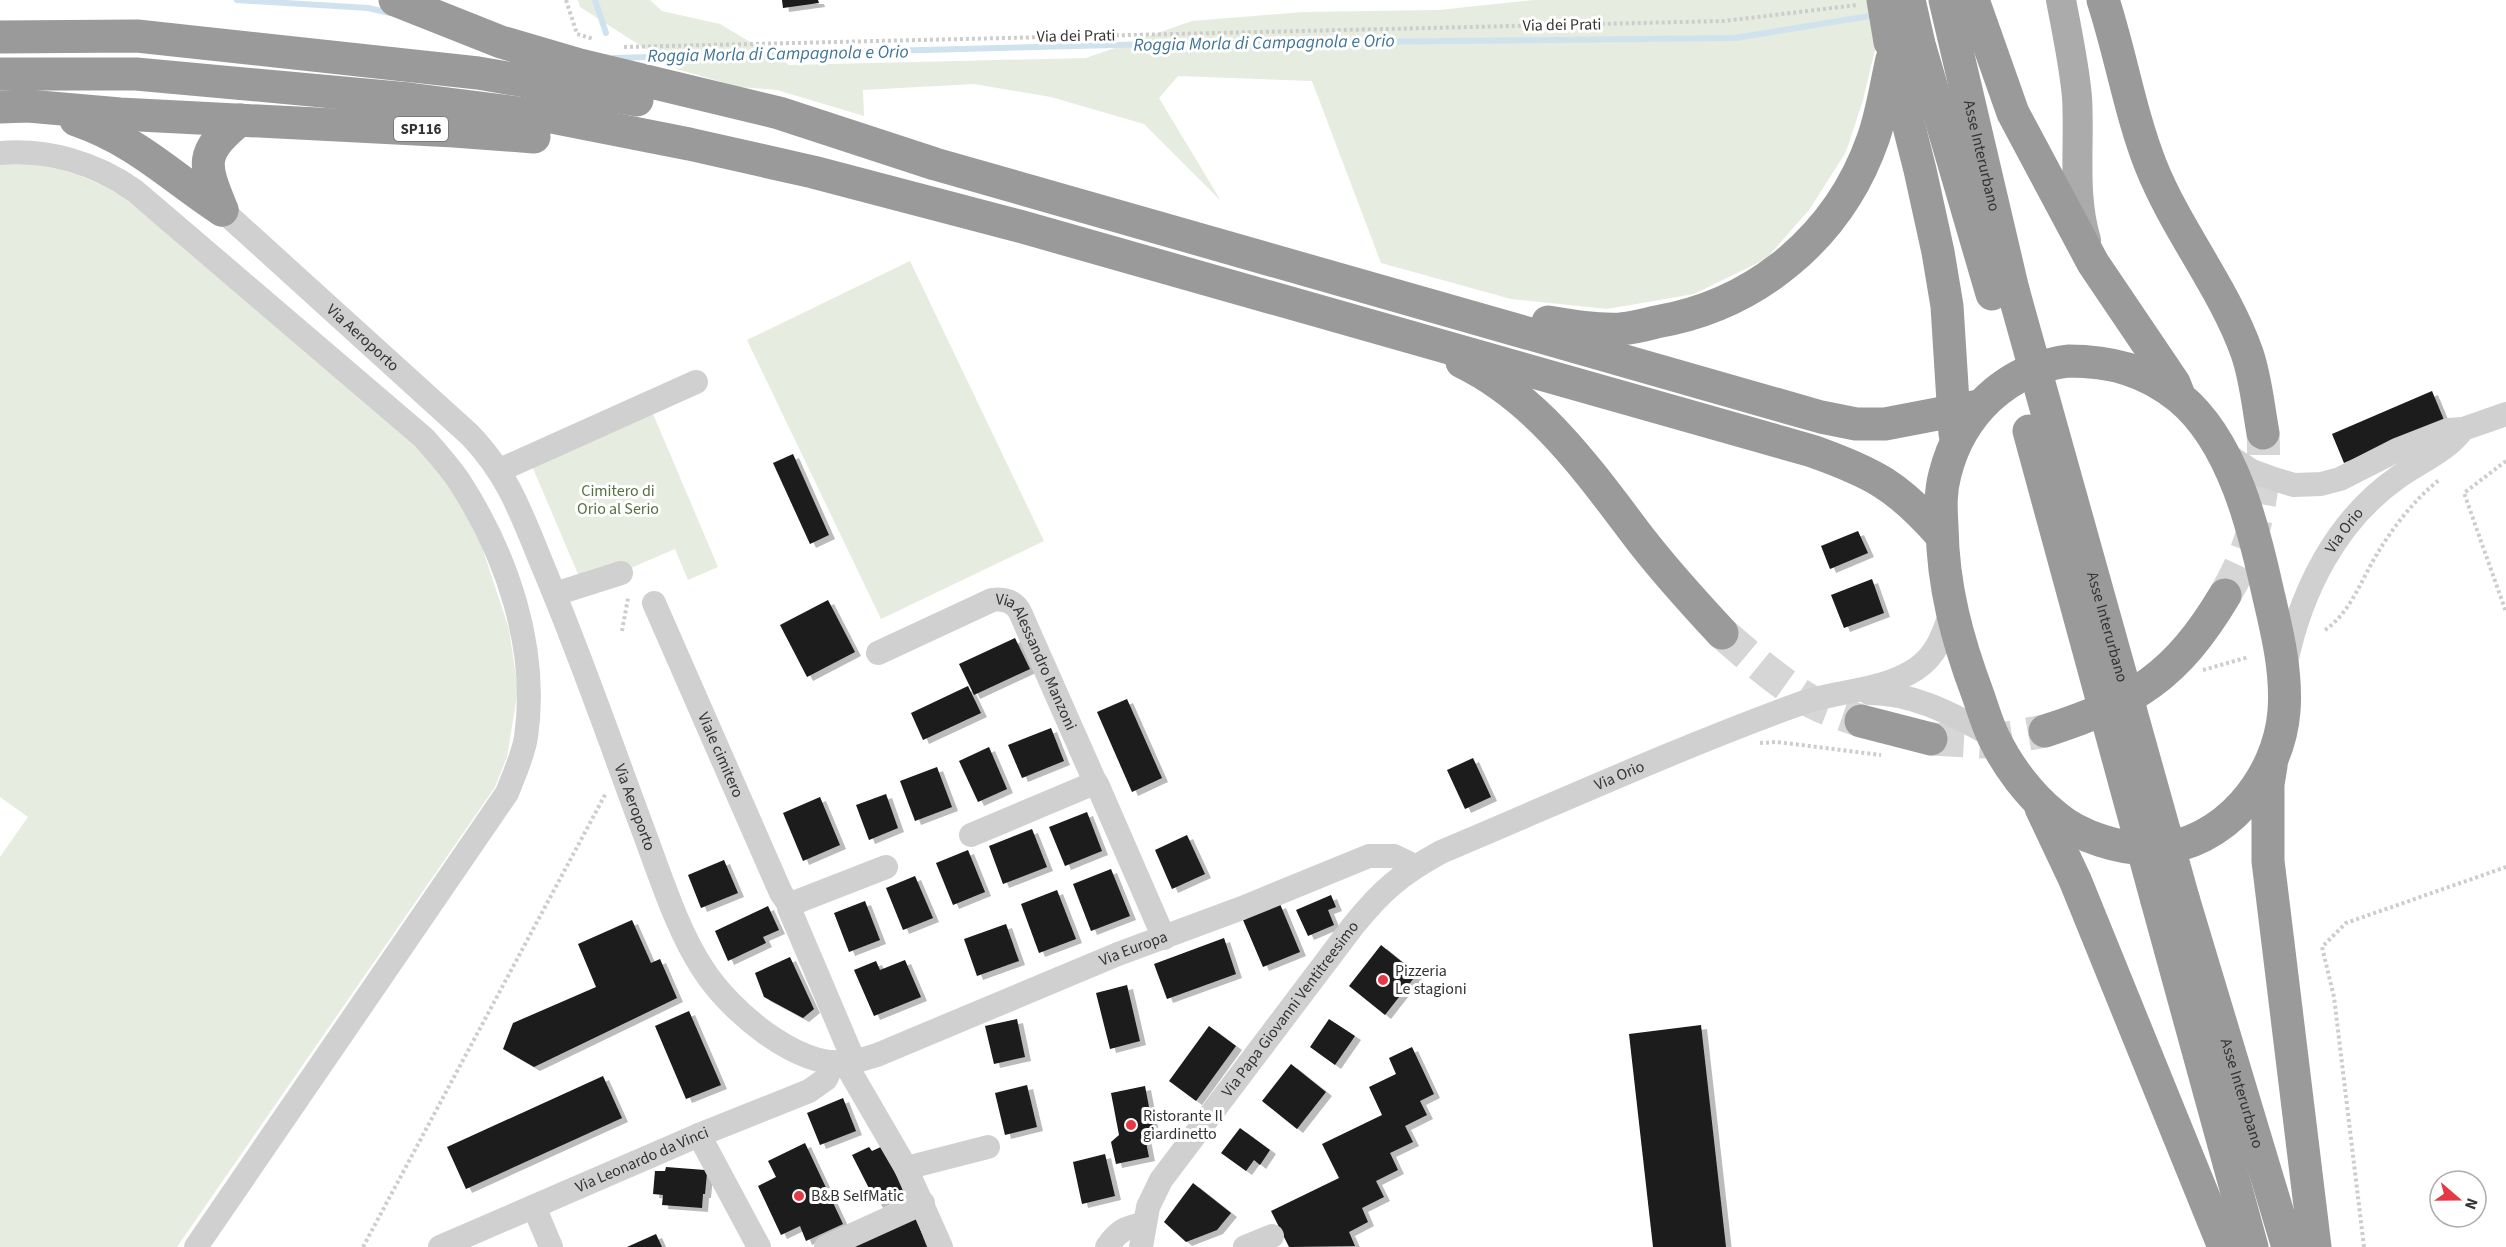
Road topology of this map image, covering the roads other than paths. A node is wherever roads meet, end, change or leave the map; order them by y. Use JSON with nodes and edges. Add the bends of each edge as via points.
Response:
{"nodes":[{"id":1,"x":395,"y":0,"type":"edge"},
{"id":2,"x":1909,"y":0,"type":"edge"},
{"id":3,"x":1945,"y":0,"type":"edge"},
{"id":4,"x":2061,"y":0,"type":"edge"},
{"id":5,"x":2103,"y":0,"type":"edge"},
{"id":6,"x":1874,"y":2,"type":"edge"},
{"id":7,"x":1969,"y":20,"type":"edge"},
{"id":8,"x":0,"y":36,"type":"edge"},
{"id":9,"x":1900,"y":48,"type":"junction"},
{"id":10,"x":0,"y":74,"type":"edge"},
{"id":11,"x":14,"y":106,"type":"edge"},
{"id":12,"x":240,"y":120,"type":"junction"},
{"id":13,"x":0,"y":153,"type":"edge"},
{"id":14,"x":935,"y":164,"type":"junction"},
{"id":15,"x":813,"y":172,"type":"junction"},
{"id":16,"x":222,"y":210,"type":"junction"},
{"id":17,"x":2092,"y":263,"type":"junction"},
{"id":18,"x":1292,"y":266,"type":"junction"},
{"id":19,"x":2003,"y":292,"type":"junction"},
{"id":20,"x":1406,"y":335,"type":"junction"},
{"id":21,"x":696,"y":382,"type":"dead end"},
{"id":22,"x":2180,"y":398,"type":"junction"},
{"id":23,"x":1967,"y":409,"type":"junction"},
{"id":24,"x":2506,"y":414,"type":"edge"},
{"id":25,"x":2463,"y":429,"type":"junction"},
{"id":26,"x":2263,"y":433,"type":"tunnel mouth"},
{"id":27,"x":2221,"y":451,"type":"junction"},
{"id":28,"x":500,"y":470,"type":"junction"},
{"id":29,"x":1942,"y":536,"type":"junction"},
{"id":30,"x":621,"y":573,"type":"dead end"},
{"id":31,"x":555,"y":594,"type":"junction"},
{"id":32,"x":2225,"y":595,"type":"tunnel mouth"},
{"id":33,"x":654,"y":603,"type":"dead end"},
{"id":34,"x":1951,"y":612,"type":"junction"},
{"id":35,"x":1722,"y":633,"type":"tunnel mouth"},
{"id":36,"x":878,"y":653,"type":"dead end"},
{"id":37,"x":2283,"y":677,"type":"junction"},
{"id":38,"x":1828,"y":696,"type":"junction"},
{"id":39,"x":1861,"y":721,"type":"tunnel mouth"},
{"id":40,"x":2045,"y":731,"type":"tunnel mouth"},
{"id":41,"x":1993,"y":736,"type":"junction"},
{"id":42,"x":1931,"y":739,"type":"tunnel mouth"},
{"id":43,"x":2271,"y":762,"type":"junction"},
{"id":44,"x":1096,"y":784,"type":"junction"},
{"id":45,"x":2036,"y":798,"type":"junction"},
{"id":46,"x":971,"y":835,"type":"dead end"},
{"id":47,"x":1415,"y":866,"type":"junction"},
{"id":48,"x":886,"y":867,"type":"dead end"},
{"id":49,"x":2170,"y":899,"type":"junction"},
{"id":50,"x":790,"y":906,"type":"junction"},
{"id":51,"x":1164,"y":938,"type":"junction"},
{"id":52,"x":845,"y":1062,"type":"junction"},
{"id":53,"x":699,"y":1135,"type":"junction"},
{"id":54,"x":988,"y":1147,"type":"dead end"},
{"id":55,"x":906,"y":1168,"type":"junction"},
{"id":56,"x":923,"y":1203,"type":"junction"},
{"id":57,"x":534,"y":1207,"type":"junction"},
{"id":58,"x":1143,"y":1236,"type":"edge"},
{"id":59,"x":1272,"y":1236,"type":"dead end"},
{"id":60,"x":196,"y":1247,"type":"edge"},
{"id":61,"x":440,"y":1247,"type":"edge"},
{"id":62,"x":551,"y":1247,"type":"edge"},
{"id":63,"x":759,"y":1247,"type":"edge"},
{"id":64,"x":826,"y":1247,"type":"edge"},
{"id":65,"x":941,"y":1247,"type":"edge"},
{"id":66,"x":1107,"y":1247,"type":"edge"},
{"id":67,"x":1245,"y":1247,"type":"edge"},
{"id":68,"x":2224,"y":1247,"type":"edge"},
{"id":69,"x":2252,"y":1247,"type":"edge"},
{"id":70,"x":2288,"y":1247,"type":"edge"},
{"id":71,"x":2314,"y":1247,"type":"edge"}],
"edges":[{"from":1,"to":14,"type":"highway","via":[[501,42],[779,113]]},
{"from":2,"to":9,"type":"highway","name":"Asse Interurbano"},
{"from":3,"to":7,"type":"highway","name":"Asse Interurbano"},
{"from":4,"to":17,"type":"main road","via":[[2077,104],[2080,222]]},
{"from":5,"to":26,"type":"highway","via":[[2151,166],[2247,353]]},
{"from":6,"to":9,"type":"highway","bridge":true},
{"from":7,"to":17,"type":"highway"},
{"from":7,"to":19,"type":"highway","name":"Asse Interurbano"},
{"from":8,"to":14,"type":"highway","via":[[137,36],[478,73],[686,109]]},
{"from":9,"to":18,"type":"highway","via":[[1874,138],[1843,201],[1819,233],[1786,266],[1712,308],[1622,329],[1586,328],[1536,320],[1383,278]]},
{"from":9,"to":19,"type":"highway","name":"Asse Interurbano"},
{"from":9,"to":23,"type":"highway"},
{"from":10,"to":15,"type":"highway","via":[[136,74],[409,99],[557,118]]},
{"from":11,"to":12,"type":"highway","number":"SP116"},
{"from":11,"to":16,"type":"highway","number":"SP116","via":[[105,130],[150,156]]},
{"from":12,"to":15,"type":"highway","number":"SP116","via":[[508,134],[765,170]]},
{"from":12,"to":16,"type":"highway","via":[[224,132],[210,155],[207,173]]},
{"from":13,"to":60,"type":"street","via":[[59,156],[115,177],[424,438],[458,479],[481,519],[522,623],[530,701],[526,739],[507,793]]},
{"from":14,"to":18,"type":"highway"},
{"from":15,"to":20,"type":"highway"},
{"from":16,"to":28,"type":"street","name":"Via Aeroporto","via":[[470,435]]},
{"from":17,"to":22,"type":"highway","via":[[2168,374]]},
{"from":18,"to":23,"type":"highway","via":[[1821,417],[1856,424],[1885,424]]},
{"from":19,"to":49,"type":"highway","name":"Asse Interurbano","bridge":true},
{"from":20,"to":29,"type":"highway","via":[[1801,447],[1858,467],[1903,495]]},
{"from":20,"to":35,"type":"highway","via":[[1476,369],[1553,430]]},
{"from":21,"to":28,"type":"street"},
{"from":22,"to":23,"type":"highway","via":[[2135,370],[2068,361],[2023,373]]},
{"from":22,"to":27,"type":"highway","via":[[2197,415]]},
{"from":23,"to":29,"type":"highway","via":[[1945,474]]},
{"from":24,"to":25,"type":"street","name":"Via Orio"},
{"from":25,"to":27,"type":"street","name":"Via Orio","via":[[2448,430],[2321,484],[2294,485],[2274,479],[2252,471]]},
{"from":25,"to":37,"type":"street","name":"Via Orio","via":[[2453,442],[2371,498],[2341,531],[2305,598]]},
{"from":27,"to":37,"type":"highway","via":[[2237,483],[2259,550]]},
{"from":28,"to":31,"type":"street","name":"Via Aeroporto"},
{"from":29,"to":34,"type":"highway"},
{"from":30,"to":31,"type":"street"},
{"from":31,"to":52,"type":"street","name":"Via Aeroporto","via":[[662,880],[702,968],[729,1004],[752,1024],[792,1049]]},
{"from":32,"to":40,"type":"highway","via":[[2196,641],[2152,683],[2110,707]]},
{"from":33,"to":50,"type":"street","name":"Viale cimitero"},
{"from":34,"to":38,"type":"street","name":"Via Orio","via":[[1935,651],[1918,667],[1884,685]]},
{"from":34,"to":41,"type":"highway"},
{"from":36,"to":44,"type":"street","name":"Via Alessandro Manzoni","via":[[992,600],[1012,603],[1020,612]]},
{"from":37,"to":43,"type":"highway","via":[[2284,712]]},
{"from":38,"to":41,"type":"street","name":"Via Orio","via":[[1882,693],[1926,702]]},
{"from":38,"to":47,"type":"street","name":"Via Orio","via":[[1801,703],[1646,766]]},
{"from":39,"to":42,"type":"highway"},
{"from":41,"to":45,"type":"highway"},
{"from":43,"to":45,"type":"highway","via":[[2246,802],[2221,824],[2186,843],[2155,849],[2127,847],[2080,831],[2057,819]]},
{"from":43,"to":71,"type":"highway","via":[[2268,861]]},
{"from":44,"to":46,"type":"street"},
{"from":44,"to":51,"type":"street","name":"Via Alessandro Manzoni"},
{"from":45,"to":68,"type":"highway","via":[[2075,880]]},
{"from":47,"to":51,"type":"street","name":"Via Europa","via":[[1394,856],[1369,856]]},
{"from":47,"to":58,"type":"street","name":"Via Papa Giovanni Ventitreesimo","via":[[1375,899],[1161,1180],[1152,1194]]},
{"from":48,"to":50,"type":"street"},
{"from":49,"to":69,"type":"highway","name":"Asse Interurbano"},
{"from":49,"to":70,"type":"highway","name":"Asse Interurbano"},
{"from":50,"to":52,"type":"street","name":"Viale cimitero"},
{"from":51,"to":52,"type":"street","name":"Via Europa","via":[[876,1055]]},
{"from":52,"to":53,"type":"street","name":"Via Leonardo da Vinci","via":[[809,1090]]},
{"from":52,"to":55,"type":"street","name":"Viale cimitero"},
{"from":53,"to":57,"type":"street","name":"Via Leonardo da Vinci"},
{"from":53,"to":63,"type":"street"},
{"from":54,"to":55,"type":"street"},
{"from":55,"to":56,"type":"street","name":"Viale cimitero"},
{"from":56,"to":64,"type":"street"},
{"from":56,"to":65,"type":"street","name":"Viale cimitero"},
{"from":57,"to":61,"type":"street","name":"Via Leonardo da Vinci"},
{"from":57,"to":62,"type":"street"},
{"from":58,"to":66,"type":"street","name":"Via Papa Giovanni Ventitreesimo","via":[[1128,1226]]},
{"from":59,"to":67,"type":"street"}]}
